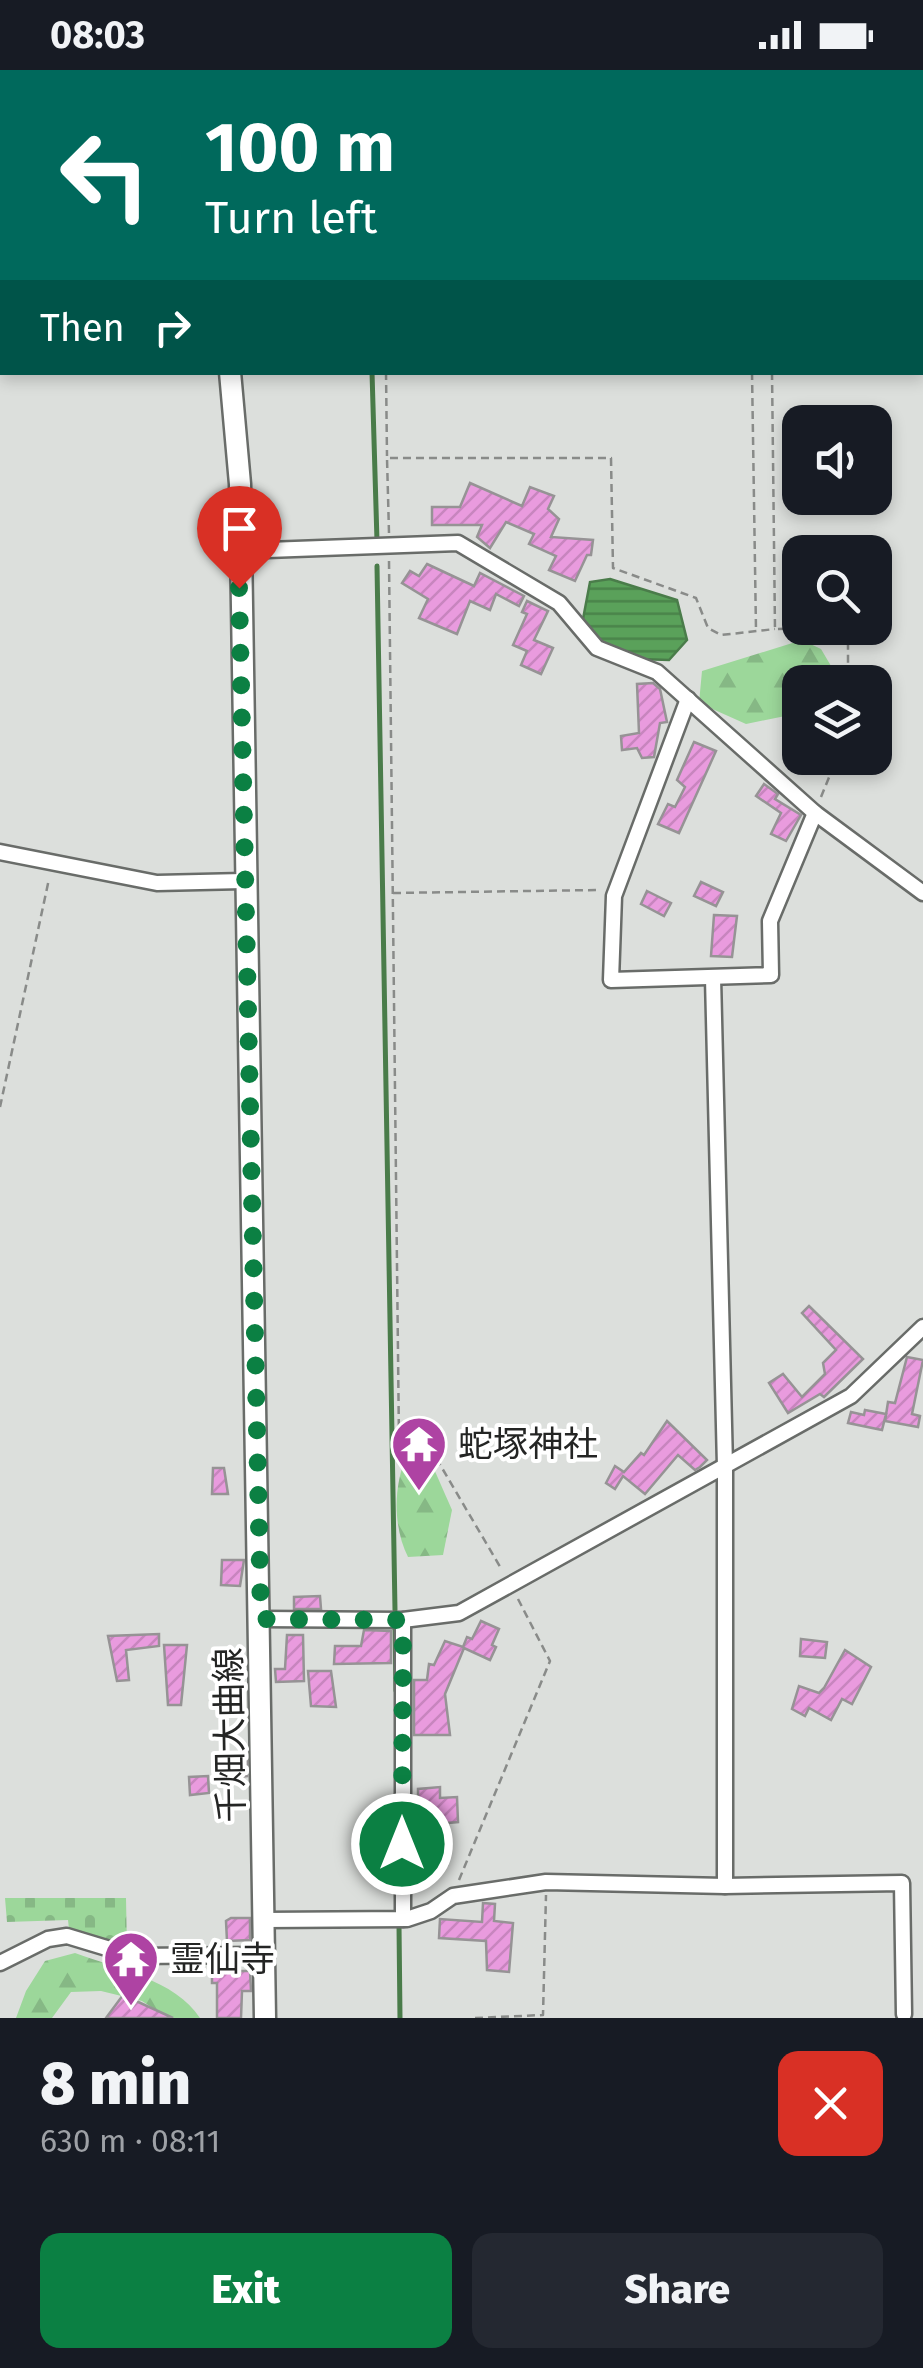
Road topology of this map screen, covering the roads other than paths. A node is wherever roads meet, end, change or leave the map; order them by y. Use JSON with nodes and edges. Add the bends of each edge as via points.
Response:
{"nodes":[{"id":1,"x":230,"y":375,"type":"edge"},
{"id":2,"x":239,"y":551,"type":"junction"},
{"id":3,"x":688,"y":699,"type":"junction"},
{"id":4,"x":815,"y":813,"type":"junction"},
{"id":5,"x":0,"y":852,"type":"edge"},
{"id":6,"x":243,"y":880,"type":"junction"},
{"id":7,"x":923,"y":893,"type":"edge"},
{"id":8,"x":713,"y":978,"type":"junction"},
{"id":9,"x":923,"y":1327,"type":"edge"},
{"id":10,"x":724,"y":1466,"type":"junction"},
{"id":11,"x":261,"y":1619,"type":"junction"},
{"id":12,"x":403,"y":1620,"type":"junction"},
{"id":13,"x":725,"y":1886,"type":"junction"},
{"id":14,"x":402,"y":1919,"type":"junction"},
{"id":15,"x":264,"y":1920,"type":"junction"},
{"id":16,"x":264,"y":1956,"type":"junction"},
{"id":17,"x":0,"y":1963,"type":"edge"},
{"id":18,"x":904,"y":2014,"type":"dead end"},
{"id":19,"x":265,"y":2018,"type":"edge"}],
"edges":[{"from":1,"to":2,"type":"main road","name":"千畑大曲線"},
{"from":2,"to":3,"type":"street","via":[[458,543],[559,603],[597,648],[657,672]]},
{"from":2,"to":6,"type":"main road","name":"千畑大曲線"},
{"from":3,"to":4,"type":"street"},
{"from":3,"to":8,"type":"street","via":[[614,896],[611,980]]},
{"from":4,"to":7,"type":"street"},
{"from":4,"to":8,"type":"street","via":[[770,921],[771,975]]},
{"from":5,"to":6,"type":"street","via":[[157,883]]},
{"from":6,"to":11,"type":"main road","name":"千畑大曲線"},
{"from":8,"to":10,"type":"street"},
{"from":9,"to":10,"type":"street","via":[[851,1396]]},
{"from":10,"to":12,"type":"street","via":[[459,1613]]},
{"from":10,"to":13,"type":"street"},
{"from":11,"to":12,"type":"street"},
{"from":11,"to":15,"type":"main road","name":"千畑大曲線"},
{"from":12,"to":14,"type":"street"},
{"from":13,"to":14,"type":"street","via":[[546,1882],[453,1896],[432,1911]]},
{"from":13,"to":18,"type":"street","via":[[902,1883]]},
{"from":14,"to":15,"type":"street"},
{"from":15,"to":16,"type":"main road","name":"千畑大曲線"},
{"from":16,"to":17,"type":"street","via":[[133,1956],[66,1936]]},
{"from":16,"to":19,"type":"main road","name":"千畑大曲線"}]}
